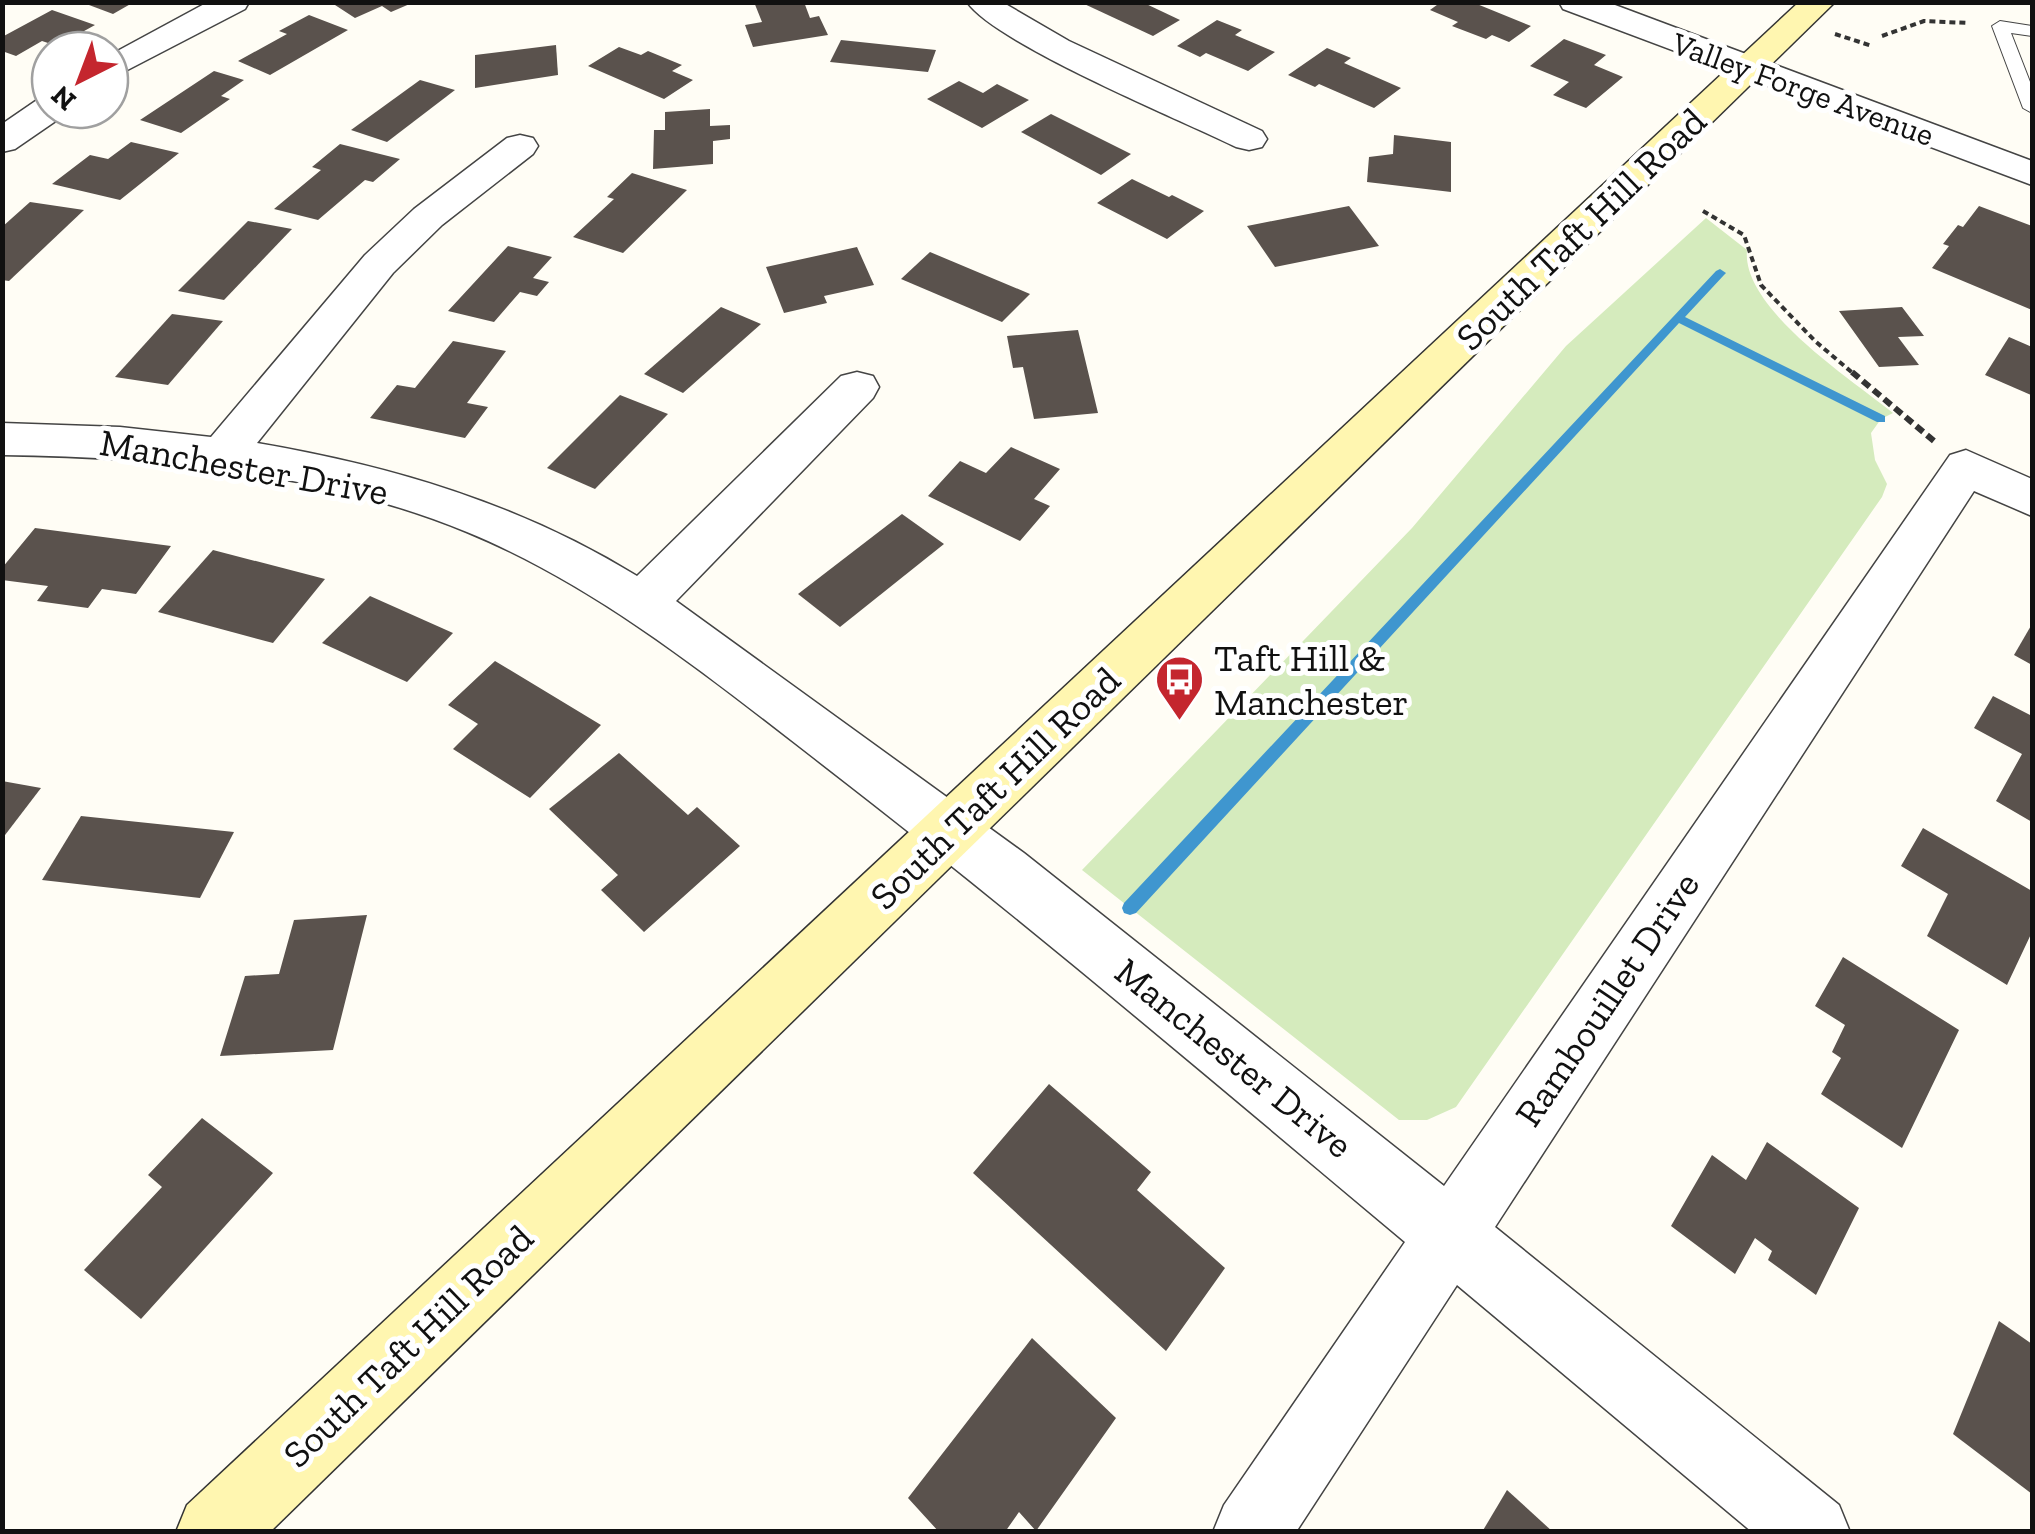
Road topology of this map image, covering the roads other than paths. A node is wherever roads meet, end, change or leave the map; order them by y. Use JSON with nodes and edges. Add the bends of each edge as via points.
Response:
{"nodes":[{"id":1,"x":232,"y":2,"type":"edge"},
{"id":2,"x":982,"y":2,"type":"edge"},
{"id":3,"x":1575,"y":2,"type":"edge"},
{"id":4,"x":1819,"y":2,"type":"edge"},
{"id":5,"x":2032,"y":30,"type":"edge"},
{"id":6,"x":130,"y":58,"type":"edge"},
{"id":7,"x":1748,"y":70,"type":"junction"},
{"id":8,"x":2032,"y":108,"type":"edge"},
{"id":9,"x":30,"y":122,"type":"edge"},
{"id":10,"x":1250,"y":139,"type":"dead end"},
{"id":11,"x":2,"y":141,"type":"edge"},
{"id":12,"x":520,"y":146,"type":"dead end"},
{"id":13,"x":2032,"y":174,"type":"edge"},
{"id":14,"x":857,"y":387,"type":"dead end"},
{"id":15,"x":2,"y":439,"type":"edge"},
{"id":16,"x":221,"y":456,"type":"junction"},
{"id":17,"x":2032,"y":499,"type":"edge"},
{"id":18,"x":640,"y":605,"type":"junction"},
{"id":19,"x":951,"y":830,"type":"junction"},
{"id":20,"x":1449,"y":1232,"type":"junction"},
{"id":21,"x":214,"y":1532,"type":"edge"},
{"id":22,"x":1251,"y":1532,"type":"edge"},
{"id":23,"x":1812,"y":1532,"type":"edge"}],
"edges":[{"from":1,"to":6,"type":"street"},
{"from":2,"to":10,"type":"street","via":[[1057,48]]},
{"from":3,"to":7,"type":"street","name":"Valley Forge Avenue"},
{"from":4,"to":7,"type":"main road","name":"South Taft Hill Road"},
{"from":5,"to":8,"type":"lane","via":[[2000,26]]},
{"from":7,"to":13,"type":"street","name":"Valley Forge Avenue"},
{"from":7,"to":19,"type":"main road","name":"South Taft Hill Road"},
{"from":9,"to":11,"type":"street"},
{"from":12,"to":16,"type":"street","via":[[378,264]]},
{"from":14,"to":18,"type":"street"},
{"from":15,"to":16,"type":"street","name":"Manchester Drive","via":[[87,439]]},
{"from":16,"to":18,"type":"street","name":"Manchester Drive","via":[[324,474],[483,519]]},
{"from":17,"to":20,"type":"street","name":"Rambouillet Drive","via":[[1966,468]]},
{"from":18,"to":19,"type":"street","name":"Manchester Drive","via":[[697,640]]},
{"from":19,"to":20,"type":"street","name":"Manchester Drive"},
{"from":19,"to":21,"type":"main road","name":"South Taft Hill Road"},
{"from":20,"to":22,"type":"street","name":"Rambouillet Drive"},
{"from":20,"to":23,"type":"street","name":"Manchester Drive"}]}
